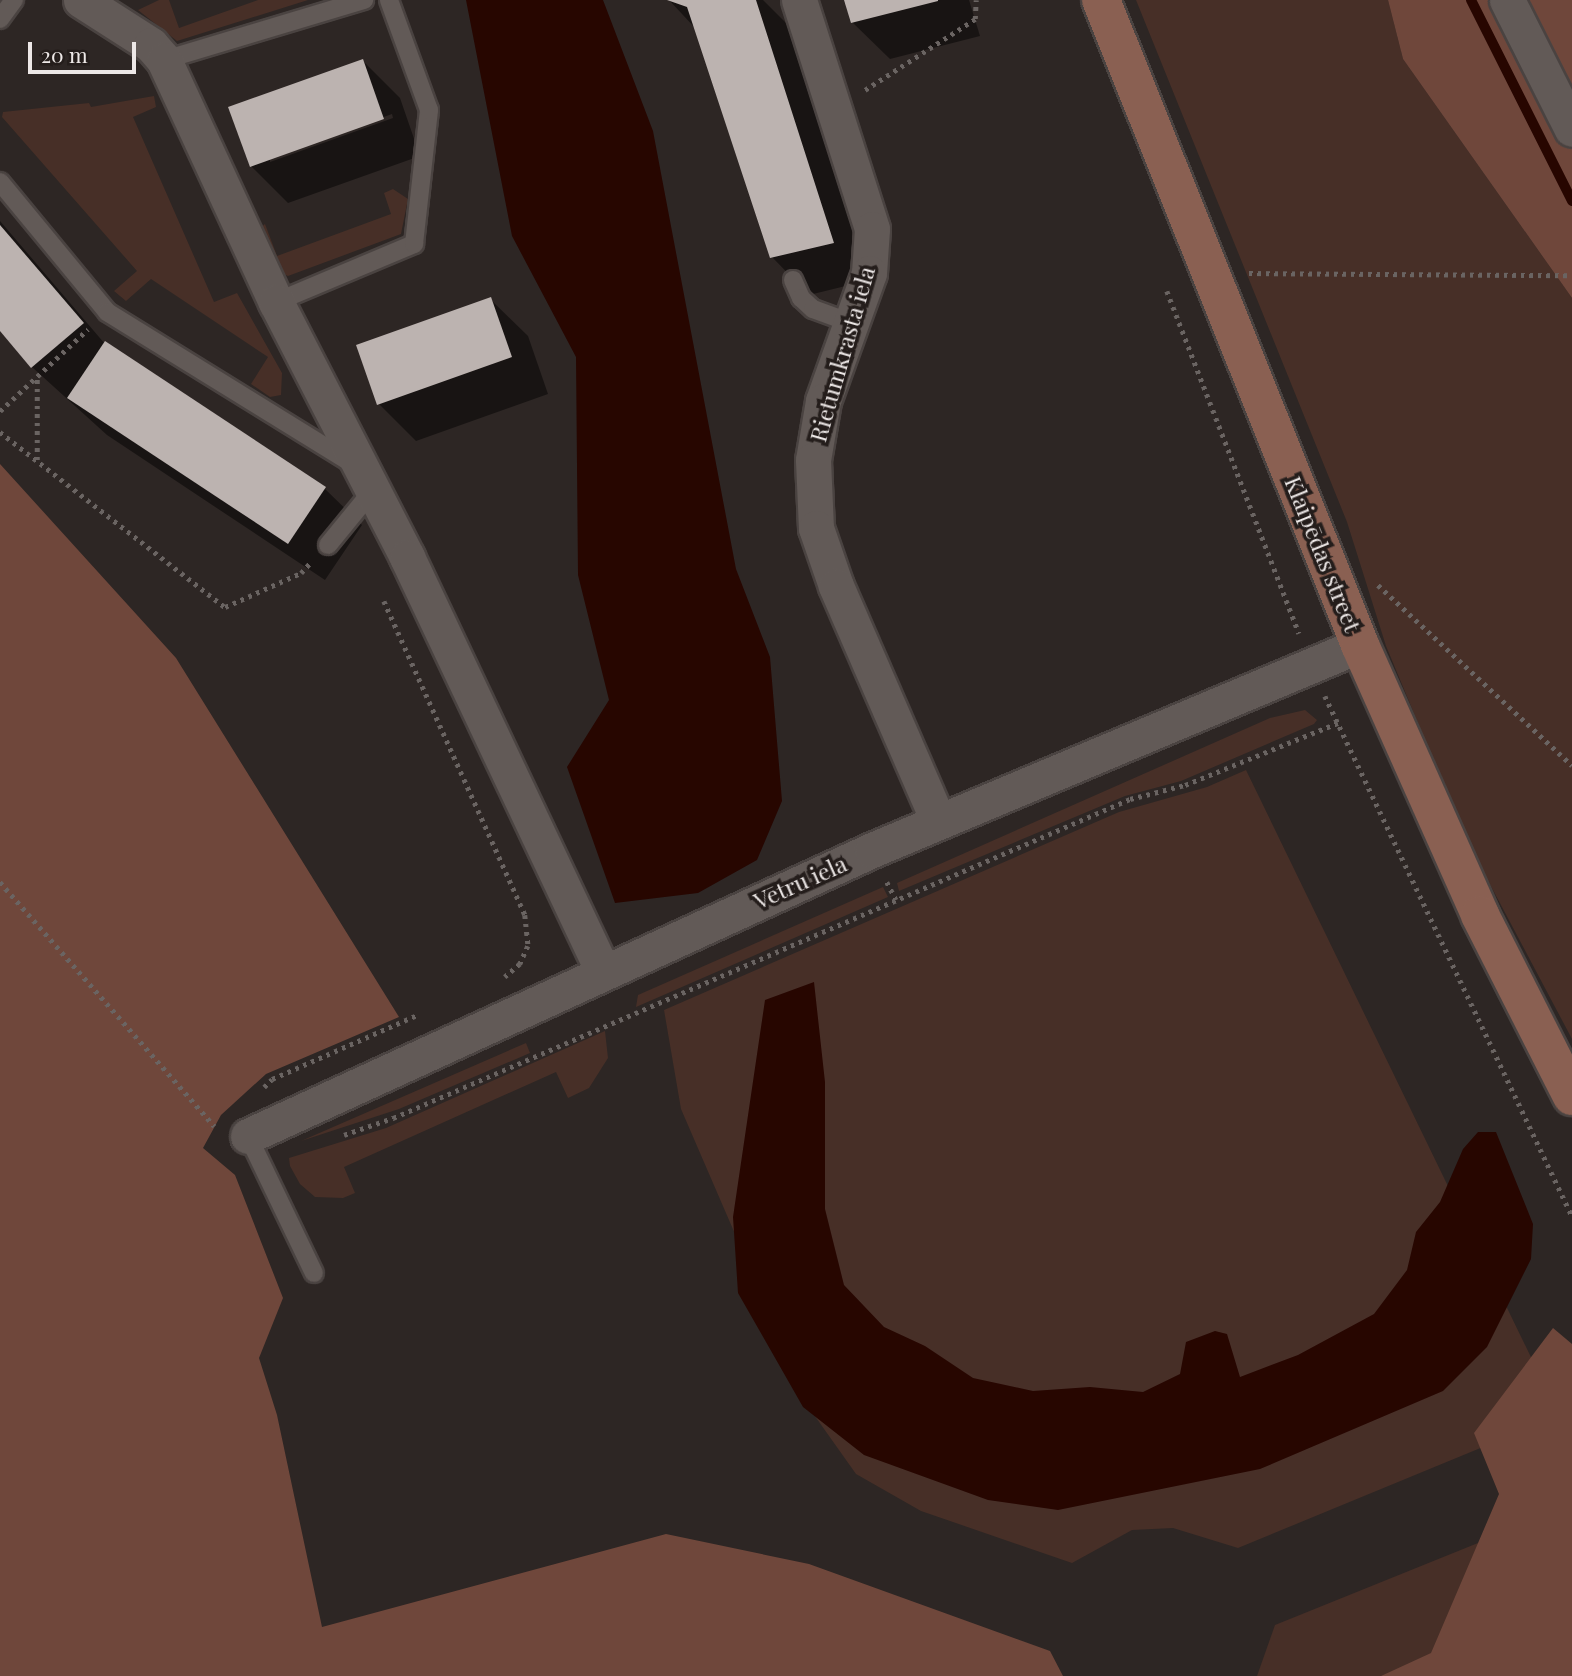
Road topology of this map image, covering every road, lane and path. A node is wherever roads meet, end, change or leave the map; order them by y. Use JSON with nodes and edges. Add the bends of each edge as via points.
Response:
{"nodes":[{"id":1,"x":14,"y":0,"type":"edge"},
{"id":2,"x":81,"y":0,"type":"edge"},
{"id":3,"x":364,"y":0,"type":"edge"},
{"id":4,"x":389,"y":0,"type":"edge"},
{"id":5,"x":799,"y":0,"type":"edge"},
{"id":6,"x":976,"y":0,"type":"edge"},
{"id":7,"x":1101,"y":0,"type":"edge"},
{"id":8,"x":1507,"y":0,"type":"edge"},
{"id":9,"x":0,"y":19,"type":"edge"},
{"id":10,"x":164,"y":60,"type":"junction"},
{"id":11,"x":862,"y":92,"type":"dead end"},
{"id":12,"x":1572,"y":129,"type":"edge"},
{"id":13,"x":0,"y":182,"type":"edge"},
{"id":14,"x":1245,"y":273,"type":"dead end"},
{"id":15,"x":1572,"y":275,"type":"edge"},
{"id":16,"x":793,"y":280,"type":"dead end"},
{"id":17,"x":1167,"y":291,"type":"dead end"},
{"id":18,"x":276,"y":302,"type":"junction"},
{"id":19,"x":107,"y":312,"type":"junction"},
{"id":20,"x":851,"y":323,"type":"junction"},
{"id":21,"x":37,"y":377,"type":"junction"},
{"id":22,"x":0,"y":411,"type":"edge"},
{"id":23,"x":0,"y":432,"type":"edge"},
{"id":24,"x":37,"y":461,"type":"junction"},
{"id":25,"x":368,"y":480,"type":"junction"},
{"id":26,"x":328,"y":545,"type":"joint"},
{"id":27,"x":1374,"y":582,"type":"dead end"},
{"id":28,"x":382,"y":597,"type":"dead end"},
{"id":29,"x":1360,"y":645,"type":"junction"},
{"id":30,"x":1312,"y":666,"type":"junction"},
{"id":31,"x":1327,"y":702,"type":"dead end"},
{"id":32,"x":1338,"y":723,"type":"junction"},
{"id":33,"x":1572,"y":765,"type":"edge"},
{"id":34,"x":937,"y":821,"type":"junction"},
{"id":35,"x":0,"y":882,"type":"edge"},
{"id":36,"x":603,"y":971,"type":"junction"},
{"id":37,"x":504,"y":978,"type":"dead end"},
{"id":38,"x":1572,"y":1096,"type":"edge"},
{"id":39,"x":248,"y":1136,"type":"junction"},
{"id":40,"x":330,"y":1140,"type":"dead end"},
{"id":41,"x":1572,"y":1216,"type":"edge"},
{"id":42,"x":314,"y":1273,"type":"dead end"}],
"edges":[{"from":1,"to":9,"type":"lane"},
{"from":2,"to":10,"type":"street","via":[[151,45]]},
{"from":3,"to":10,"type":"lane"},
{"from":4,"to":18,"type":"lane","via":[[429,110],[414,244]]},
{"from":5,"to":20,"type":"street","name":"Rietumkrasta iela","via":[[872,229],[869,272]]},
{"from":6,"to":11,"type":"path","via":[[975,19]]},
{"from":7,"to":29,"type":"main road","name":"Klaipēdas street"},
{"from":8,"to":12,"type":"street"},
{"from":10,"to":18,"type":"street"},
{"from":13,"to":19,"type":"lane"},
{"from":14,"to":15,"type":"path"},
{"from":16,"to":20,"type":"lane","via":[[801,298],[813,309]]},
{"from":17,"to":30,"type":"path"},
{"from":18,"to":25,"type":"street"},
{"from":19,"to":21,"type":"path"},
{"from":19,"to":25,"type":"lane"},
{"from":20,"to":34,"type":"street","name":"Rietumkrasta iela","via":[[824,401],[813,460],[816,528],[836,586]]},
{"from":21,"to":22,"type":"path"},
{"from":21,"to":24,"type":"path"},
{"from":23,"to":24,"type":"path"},
{"from":24,"to":26,"type":"path","via":[[225,607],[301,573]]},
{"from":25,"to":26,"type":"lane"},
{"from":25,"to":36,"type":"street"},
{"from":27,"to":33,"type":"path"},
{"from":28,"to":37,"type":"path","via":[[525,915],[528,946],[520,964]]},
{"from":29,"to":30,"type":"street","name":"Vētru iela"},
{"from":29,"to":38,"type":"main road","name":"Klaipēdas street","via":[[1480,915]]},
{"from":30,"to":34,"type":"street","name":"Vētru iela"},
{"from":31,"to":32,"type":"path"},
{"from":32,"to":40,"type":"path","via":[[1185,785],[1130,799],[393,1118]]},
{"from":32,"to":41,"type":"path"},
{"from":34,"to":36,"type":"street","name":"Vētru iela"},
{"from":35,"to":39,"type":"path","via":[[218,1131]]},
{"from":36,"to":39,"type":"street","name":"Vētru iela"},
{"from":39,"to":42,"type":"lane"}]}
